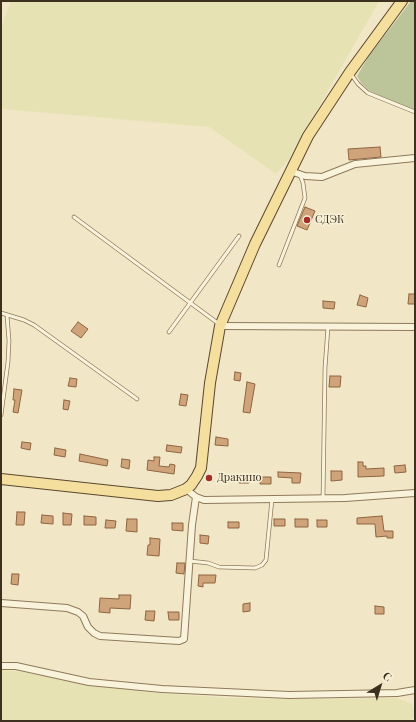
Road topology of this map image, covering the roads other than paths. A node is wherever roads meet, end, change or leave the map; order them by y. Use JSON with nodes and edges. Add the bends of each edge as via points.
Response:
{"nodes":[{"id":1,"x":402,"y":1,"type":"edge"},
{"id":2,"x":350,"y":72,"type":"junction"},
{"id":3,"x":415,"y":112,"type":"edge"},
{"id":4,"x":415,"y":158,"type":"edge"},
{"id":5,"x":295,"y":173,"type":"junction"},
{"id":6,"x":74,"y":217,"type":"dead end"},
{"id":7,"x":239,"y":236,"type":"dead end"},
{"id":8,"x":279,"y":265,"type":"dead end"},
{"id":9,"x":191,"y":303,"type":"junction"},
{"id":10,"x":1,"y":313,"type":"edge"},
{"id":11,"x":7,"y":315,"type":"junction"},
{"id":12,"x":220,"y":326,"type":"junction"},
{"id":13,"x":328,"y":327,"type":"junction"},
{"id":14,"x":415,"y":328,"type":"edge"},
{"id":15,"x":168,"y":332,"type":"dead end"},
{"id":16,"x":137,"y":399,"type":"dead end"},
{"id":17,"x":1,"y":415,"type":"edge"},
{"id":18,"x":2,"y":476,"type":"edge"},
{"id":19,"x":186,"y":489,"type":"junction"},
{"id":20,"x":415,"y":493,"type":"edge"},
{"id":21,"x":196,"y":497,"type":"junction"},
{"id":22,"x":323,"y":498,"type":"junction"},
{"id":23,"x":272,"y":499,"type":"junction"},
{"id":24,"x":190,"y":561,"type":"junction"},
{"id":25,"x":1,"y":603,"type":"edge"},
{"id":26,"x":1,"y":666,"type":"edge"},
{"id":27,"x":415,"y":690,"type":"edge"}],
"edges":[{"from":1,"to":2,"type":"main road"},
{"from":2,"to":3,"type":"lane","via":[[368,93]]},
{"from":2,"to":5,"type":"main road","via":[[308,136]]},
{"from":4,"to":5,"type":"street","via":[[355,164],[322,177]]},
{"from":5,"to":8,"type":"lane","via":[[305,198]]},
{"from":5,"to":12,"type":"main road","via":[[255,244]]},
{"from":6,"to":9,"type":"lane"},
{"from":7,"to":9,"type":"lane"},
{"from":9,"to":12,"type":"lane"},
{"from":9,"to":15,"type":"lane"},
{"from":10,"to":11,"type":"lane"},
{"from":11,"to":16,"type":"lane","via":[[34,325]]},
{"from":11,"to":17,"type":"lane","via":[[8,362]]},
{"from":12,"to":13,"type":"street"},
{"from":12,"to":19,"type":"main road","via":[[210,383],[201,468]]},
{"from":13,"to":14,"type":"street"},
{"from":13,"to":22,"type":"lane"},
{"from":18,"to":19,"type":"main road","via":[[158,496],[171,495]]},
{"from":19,"to":21,"type":"street"},
{"from":20,"to":22,"type":"street"},
{"from":21,"to":23,"type":"street","via":[[204,500]]},
{"from":21,"to":24,"type":"street"},
{"from":22,"to":23,"type":"street"},
{"from":23,"to":24,"type":"lane","via":[[266,560],[262,565],[255,568],[219,567]]},
{"from":24,"to":25,"type":"street","via":[[186,633],[184,639],[179,641],[100,636],[88,627],[83,616],[67,608]]},
{"from":26,"to":27,"type":"street","via":[[16,666],[89,682],[162,689],[289,695],[397,693]]}]}
